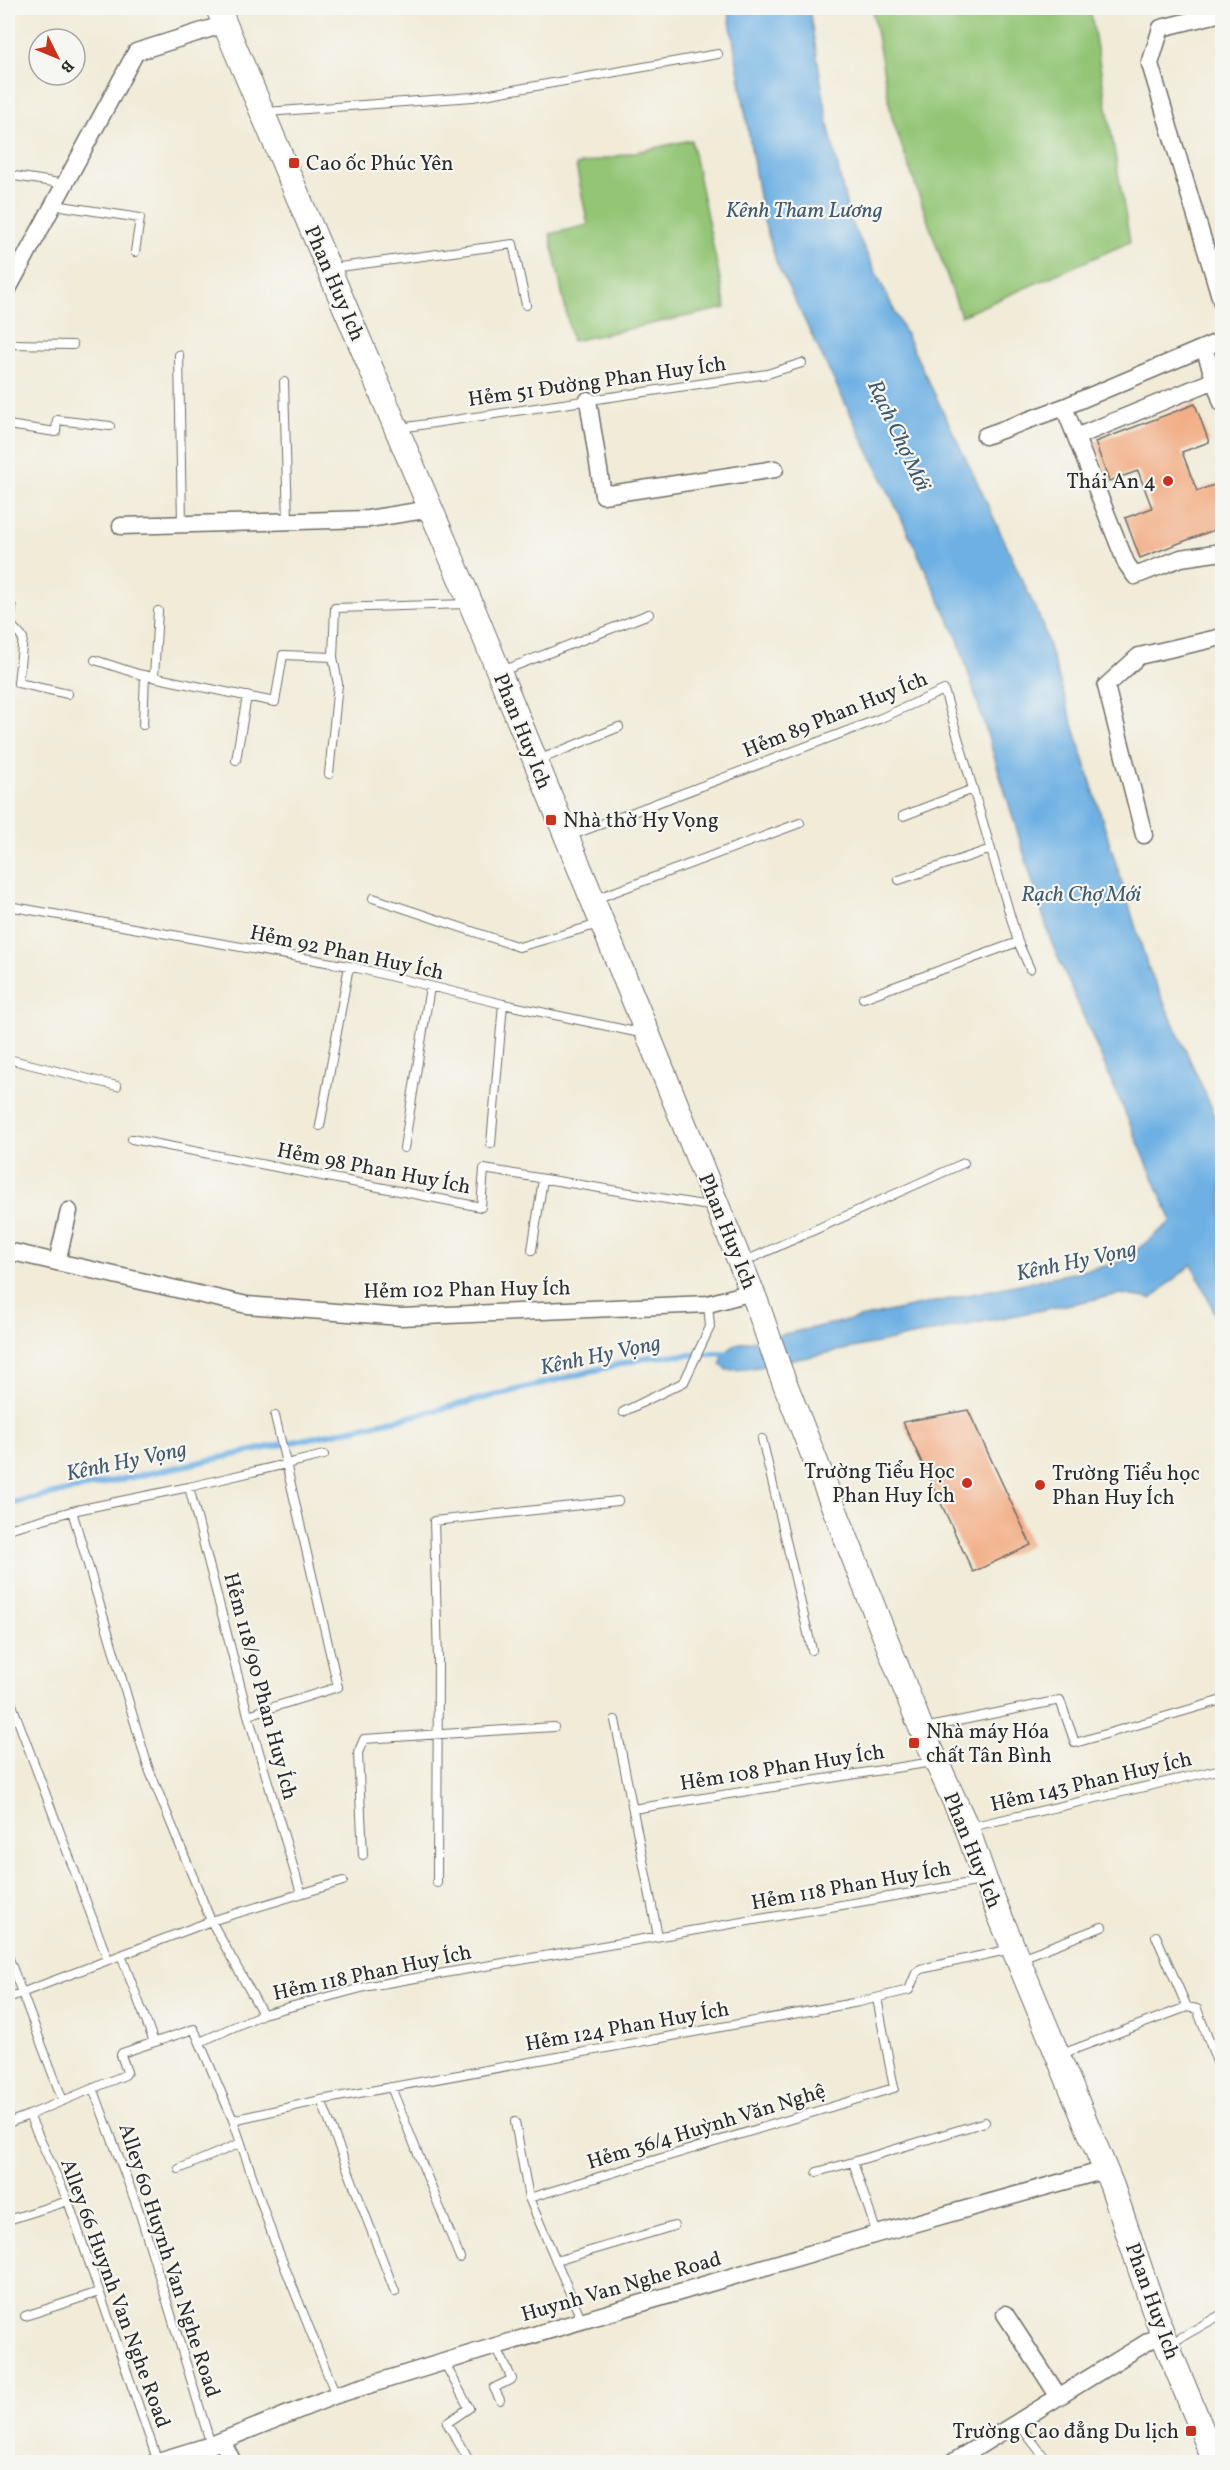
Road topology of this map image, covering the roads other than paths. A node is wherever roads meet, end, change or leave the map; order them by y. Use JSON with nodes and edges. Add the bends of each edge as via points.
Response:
{"nodes":[{"id":1,"x":1222,"y":13,"type":"edge"},
{"id":2,"x":221,"y":16,"type":"edge"},
{"id":3,"x":718,"y":54,"type":"dead end"},
{"id":4,"x":262,"y":112,"type":"junction"},
{"id":5,"x":8,"y":175,"type":"edge"},
{"id":6,"x":66,"y":184,"type":"junction"},
{"id":7,"x":55,"y":205,"type":"junction"},
{"id":8,"x":135,"y":252,"type":"dead end"},
{"id":9,"x":329,"y":269,"type":"junction"},
{"id":10,"x":8,"y":289,"type":"edge"},
{"id":11,"x":1222,"y":303,"type":"edge"},
{"id":12,"x":526,"y":305,"type":"dead end"},
{"id":13,"x":1222,"y":340,"type":"edge"},
{"id":14,"x":8,"y":344,"type":"edge"},
{"id":15,"x":73,"y":345,"type":"dead end"},
{"id":16,"x":1204,"y":348,"type":"junction"},
{"id":17,"x":179,"y":355,"type":"dead end"},
{"id":18,"x":801,"y":363,"type":"dead end"},
{"id":19,"x":1219,"y":379,"type":"edge"},
{"id":20,"x":284,"y":382,"type":"dead end"},
{"id":21,"x":588,"y":400,"type":"junction"},
{"id":22,"x":1222,"y":403,"type":"edge"},
{"id":23,"x":1064,"y":407,"type":"junction"},
{"id":24,"x":8,"y":424,"type":"edge"},
{"id":25,"x":110,"y":426,"type":"dead end"},
{"id":26,"x":397,"y":429,"type":"junction"},
{"id":27,"x":985,"y":436,"type":"dead end"},
{"id":28,"x":1076,"y":437,"type":"junction"},
{"id":29,"x":775,"y":469,"type":"dead end"},
{"id":30,"x":431,"y":509,"type":"junction"},
{"id":31,"x":288,"y":521,"type":"junction"},
{"id":32,"x":182,"y":524,"type":"junction"},
{"id":33,"x":121,"y":526,"type":"dead end"},
{"id":34,"x":1222,"y":552,"type":"edge"},
{"id":35,"x":471,"y":604,"type":"junction"},
{"id":36,"x":8,"y":606,"type":"edge"},
{"id":37,"x":158,"y":611,"type":"dead end"},
{"id":38,"x":649,"y":614,"type":"dead end"},
{"id":39,"x":1222,"y":637,"type":"edge"},
{"id":40,"x":333,"y":657,"type":"junction"},
{"id":41,"x":95,"y":660,"type":"dead end"},
{"id":42,"x":499,"y":672,"type":"junction"},
{"id":43,"x":149,"y":676,"type":"junction"},
{"id":44,"x":68,"y":694,"type":"dead end"},
{"id":45,"x":247,"y":696,"type":"junction"},
{"id":46,"x":143,"y":725,"type":"dead end"},
{"id":47,"x":619,"y":727,"type":"dead end"},
{"id":48,"x":236,"y":760,"type":"dead end"},
{"id":49,"x":536,"y":761,"type":"junction"},
{"id":50,"x":329,"y":774,"type":"dead end"},
{"id":51,"x":973,"y":789,"type":"junction"},
{"id":52,"x":903,"y":816,"type":"dead end"},
{"id":53,"x":800,"y":823,"type":"dead end"},
{"id":54,"x":1144,"y":836,"type":"dead end"},
{"id":55,"x":567,"y":837,"type":"junction"},
{"id":56,"x":991,"y":849,"type":"junction"},
{"id":57,"x":899,"y":880,"type":"dead end"},
{"id":58,"x":373,"y":898,"type":"dead end"},
{"id":59,"x":593,"y":900,"type":"junction"},
{"id":60,"x":8,"y":906,"type":"edge"},
{"id":61,"x":602,"y":922,"type":"junction"},
{"id":62,"x":1018,"y":942,"type":"junction"},
{"id":63,"x":349,"y":966,"type":"junction"},
{"id":64,"x":1030,"y":969,"type":"dead end"},
{"id":65,"x":430,"y":987,"type":"junction"},
{"id":66,"x":863,"y":998,"type":"dead end"},
{"id":67,"x":503,"y":1004,"type":"junction"},
{"id":68,"x":648,"y":1035,"type":"junction"},
{"id":69,"x":8,"y":1059,"type":"edge"},
{"id":70,"x":117,"y":1086,"type":"dead end"},
{"id":71,"x":320,"y":1126,"type":"dead end"},
{"id":72,"x":132,"y":1139,"type":"dead end"},
{"id":73,"x":491,"y":1144,"type":"dead end"},
{"id":74,"x":404,"y":1148,"type":"dead end"},
{"id":75,"x":964,"y":1163,"type":"dead end"},
{"id":76,"x":543,"y":1179,"type":"junction"},
{"id":77,"x":718,"y":1207,"type":"junction"},
{"id":78,"x":69,"y":1211,"type":"dead end"},
{"id":79,"x":532,"y":1250,"type":"dead end"},
{"id":80,"x":8,"y":1251,"type":"edge"},
{"id":81,"x":57,"y":1262,"type":"junction"},
{"id":82,"x":741,"y":1263,"type":"junction"},
{"id":83,"x":755,"y":1298,"type":"junction"},
{"id":84,"x":708,"y":1305,"type":"junction"},
{"id":85,"x":623,"y":1412,"type":"dead end"},
{"id":86,"x":276,"y":1416,"type":"dead end"},
{"id":87,"x":762,"y":1439,"type":"dead end"},
{"id":88,"x":324,"y":1455,"type":"dead end"},
{"id":89,"x":285,"y":1463,"type":"junction"},
{"id":90,"x":189,"y":1487,"type":"junction"},
{"id":91,"x":618,"y":1501,"type":"dead end"},
{"id":92,"x":72,"y":1511,"type":"junction"},
{"id":93,"x":8,"y":1529,"type":"edge"},
{"id":94,"x":812,"y":1650,"type":"dead end"},
{"id":95,"x":8,"y":1694,"type":"edge"},
{"id":96,"x":1222,"y":1700,"type":"edge"},
{"id":97,"x":248,"y":1715,"type":"junction"},
{"id":98,"x":615,"y":1720,"type":"dead end"},
{"id":99,"x":554,"y":1727,"type":"dead end"},
{"id":100,"x":921,"y":1728,"type":"junction"},
{"id":101,"x":438,"y":1735,"type":"junction"},
{"id":102,"x":936,"y":1762,"type":"junction"},
{"id":103,"x":1222,"y":1769,"type":"edge"},
{"id":104,"x":633,"y":1809,"type":"junction"},
{"id":105,"x":967,"y":1828,"type":"junction"},
{"id":106,"x":363,"y":1855,"type":"dead end"},
{"id":107,"x":985,"y":1880,"type":"junction"},
{"id":108,"x":343,"y":1881,"type":"dead end"},
{"id":109,"x":437,"y":1883,"type":"dead end"},
{"id":110,"x":301,"y":1893,"type":"junction"},
{"id":111,"x":211,"y":1921,"type":"junction"},
{"id":112,"x":1102,"y":1927,"type":"dead end"},
{"id":113,"x":658,"y":1936,"type":"junction"},
{"id":114,"x":1156,"y":1936,"type":"dead end"},
{"id":115,"x":1016,"y":1953,"type":"junction"},
{"id":116,"x":121,"y":1955,"type":"junction"},
{"id":117,"x":8,"y":1956,"type":"edge"},
{"id":118,"x":108,"y":1960,"type":"junction"},
{"id":119,"x":21,"y":1994,"type":"junction"},
{"id":120,"x":8,"y":1998,"type":"edge"},
{"id":121,"x":877,"y":1998,"type":"junction"},
{"id":122,"x":1187,"y":2007,"type":"junction"},
{"id":123,"x":263,"y":2014,"type":"junction"},
{"id":124,"x":154,"y":2042,"type":"junction"},
{"id":125,"x":200,"y":2042,"type":"junction"},
{"id":126,"x":1059,"y":2055,"type":"junction"},
{"id":127,"x":1222,"y":2075,"type":"edge"},
{"id":128,"x":391,"y":2087,"type":"junction"},
{"id":129,"x":93,"y":2088,"type":"junction"},
{"id":130,"x":321,"y":2100,"type":"junction"},
{"id":131,"x":63,"y":2101,"type":"junction"},
{"id":132,"x":29,"y":2115,"type":"junction"},
{"id":133,"x":233,"y":2120,"type":"junction"},
{"id":134,"x":515,"y":2122,"type":"dead end"},
{"id":135,"x":985,"y":2122,"type":"dead end"},
{"id":136,"x":8,"y":2123,"type":"edge"},
{"id":137,"x":241,"y":2143,"type":"junction"},
{"id":138,"x":853,"y":2162,"type":"junction"},
{"id":139,"x":179,"y":2169,"type":"dead end"},
{"id":140,"x":1105,"y":2170,"type":"junction"},
{"id":141,"x":818,"y":2172,"type":"dead end"},
{"id":142,"x":529,"y":2198,"type":"junction"},
{"id":143,"x":68,"y":2201,"type":"junction"},
{"id":144,"x":8,"y":2220,"type":"edge"},
{"id":145,"x":674,"y":2226,"type":"dead end"},
{"id":146,"x":877,"y":2234,"type":"junction"},
{"id":147,"x":460,"y":2258,"type":"dead end"},
{"id":148,"x":556,"y":2261,"type":"junction"},
{"id":149,"x":99,"y":2292,"type":"junction"},
{"id":150,"x":395,"y":2292,"type":"dead end"},
{"id":151,"x":1005,"y":2313,"type":"dead end"},
{"id":152,"x":1222,"y":2314,"type":"edge"},
{"id":153,"x":25,"y":2316,"type":"dead end"},
{"id":154,"x":582,"y":2321,"type":"junction"},
{"id":155,"x":1165,"y":2339,"type":"junction"},
{"id":156,"x":496,"y":2346,"type":"junction"},
{"id":157,"x":444,"y":2362,"type":"junction"},
{"id":158,"x":336,"y":2396,"type":"junction"},
{"id":159,"x":1059,"y":2397,"type":"junction"},
{"id":160,"x":500,"y":2400,"type":"dead end"},
{"id":161,"x":1018,"y":2423,"type":"junction"},
{"id":162,"x":216,"y":2443,"type":"junction"},
{"id":163,"x":156,"y":2462,"type":"edge"},
{"id":164,"x":233,"y":2463,"type":"edge"},
{"id":165,"x":470,"y":2463,"type":"edge"},
{"id":166,"x":953,"y":2463,"type":"edge"},
{"id":167,"x":1048,"y":2463,"type":"edge"},
{"id":168,"x":1215,"y":2463,"type":"edge"}],
"edges":[{"from":1,"to":11,"type":"street","via":[[1161,28],[1150,64]]},
{"from":2,"to":4,"type":"main road","name":"Phan Huy Ich"},
{"from":2,"to":6,"type":"street","via":[[136,52]]},
{"from":3,"to":4,"type":"lane","via":[[473,97]]},
{"from":4,"to":9,"type":"main road","name":"Phan Huy Ich"},
{"from":5,"to":6,"type":"lane"},
{"from":6,"to":7,"type":"street"},
{"from":7,"to":8,"type":"lane","via":[[140,218]]},
{"from":7,"to":10,"type":"street"},
{"from":9,"to":12,"type":"lane","via":[[513,244]]},
{"from":9,"to":26,"type":"main road","name":"Phan Huy Ich"},
{"from":13,"to":16,"type":"street"},
{"from":14,"to":15,"type":"lane"},
{"from":16,"to":19,"type":"street"},
{"from":16,"to":23,"type":"street"},
{"from":17,"to":32,"type":"lane"},
{"from":18,"to":21,"type":"lane","name":"Hẻm 51 Đường Phan Huy Ích","via":[[767,374]]},
{"from":19,"to":22,"type":"street"},
{"from":19,"to":28,"type":"street"},
{"from":20,"to":31,"type":"lane"},
{"from":21,"to":26,"type":"lane","name":"Hẻm 51 Đường Phan Huy Ích"},
{"from":21,"to":29,"type":"street","via":[[603,495]]},
{"from":23,"to":27,"type":"street"},
{"from":23,"to":28,"type":"street"},
{"from":24,"to":25,"type":"lane","via":[[56,432],[57,420]]},
{"from":26,"to":30,"type":"main road","name":"Phan Huy Ich"},
{"from":28,"to":34,"type":"street","via":[[1134,576],[1181,558]]},
{"from":30,"to":31,"type":"street","via":[[368,519]]},
{"from":30,"to":35,"type":"main road","name":"Phan Huy Ich"},
{"from":31,"to":32,"type":"street"},
{"from":32,"to":33,"type":"street"},
{"from":35,"to":40,"type":"lane","via":[[335,608]]},
{"from":35,"to":42,"type":"main road","name":"Phan Huy Ich"},
{"from":36,"to":44,"type":"lane","via":[[12,607],[10,624],[23,638],[18,683]]},
{"from":37,"to":43,"type":"lane"},
{"from":38,"to":42,"type":"lane"},
{"from":39,"to":54,"type":"street","via":[[1140,656],[1106,686]]},
{"from":40,"to":45,"type":"lane","via":[[283,655],[275,702]]},
{"from":40,"to":50,"type":"lane","via":[[338,684]]},
{"from":41,"to":43,"type":"lane"},
{"from":42,"to":49,"type":"main road","name":"Phan Huy Ich"},
{"from":43,"to":45,"type":"lane"},
{"from":43,"to":46,"type":"lane"},
{"from":45,"to":48,"type":"lane"},
{"from":47,"to":49,"type":"lane"},
{"from":49,"to":55,"type":"main road","name":"Phan Huy Ich"},
{"from":51,"to":52,"type":"lane"},
{"from":51,"to":55,"type":"lane","name":"Hẻm 89 Phan Huy Ích","via":[[944,690],[879,719]]},
{"from":51,"to":56,"type":"lane","name":"Hẻm 89 Phan Huy Ích"},
{"from":53,"to":59,"type":"lane"},
{"from":55,"to":59,"type":"main road","name":"Phan Huy Ich"},
{"from":56,"to":57,"type":"lane"},
{"from":56,"to":62,"type":"lane","name":"Hẻm 89 Phan Huy Ích"},
{"from":58,"to":61,"type":"lane","via":[[519,947]]},
{"from":59,"to":61,"type":"main road","name":"Phan Huy Ich"},
{"from":60,"to":63,"type":"lane","name":"Hẻm 92 Phan Huy Ích"},
{"from":61,"to":68,"type":"main road","name":"Phan Huy Ich"},
{"from":62,"to":64,"type":"lane","name":"Hẻm 89 Phan Huy Ích"},
{"from":62,"to":66,"type":"lane"},
{"from":63,"to":65,"type":"lane","name":"Hẻm 92 Phan Huy Ích"},
{"from":63,"to":71,"type":"lane"},
{"from":65,"to":67,"type":"lane","name":"Hẻm 92 Phan Huy Ích"},
{"from":65,"to":74,"type":"lane"},
{"from":67,"to":68,"type":"lane","name":"Hẻm 92 Phan Huy Ích"},
{"from":67,"to":73,"type":"lane"},
{"from":68,"to":77,"type":"main road","name":"Phan Huy Ich"},
{"from":69,"to":70,"type":"lane"},
{"from":72,"to":76,"type":"lane","name":"Hẻm 98 Phan Huy Ích","via":[[481,1207],[484,1169]]},
{"from":75,"to":82,"type":"lane"},
{"from":76,"to":77,"type":"lane","name":"Hẻm 98 Phan Huy Ích"},
{"from":76,"to":79,"type":"lane"},
{"from":77,"to":82,"type":"main road","name":"Phan Huy Ich"},
{"from":78,"to":81,"type":"street"},
{"from":80,"to":81,"type":"street","name":"Hẻm 102 Phan Huy Ích"},
{"from":81,"to":84,"type":"street","name":"Hẻm 102 Phan Huy Ích","via":[[247,1305],[401,1317]]},
{"from":82,"to":83,"type":"main road","name":"Phan Huy Ich"},
{"from":83,"to":84,"type":"street","name":"Hẻm 102 Phan Huy Ích"},
{"from":83,"to":100,"type":"main road","name":"Phan Huy Ich"},
{"from":84,"to":85,"type":"lane","via":[[710,1327],[684,1383]]},
{"from":86,"to":89,"type":"lane"},
{"from":87,"to":94,"type":"lane"},
{"from":88,"to":89,"type":"lane"},
{"from":89,"to":90,"type":"lane"},
{"from":89,"to":97,"type":"lane","via":[[338,1687]]},
{"from":90,"to":92,"type":"lane"},
{"from":90,"to":97,"type":"lane","name":"Hẻm 118/90 Phan Huy Ích"},
{"from":91,"to":101,"type":"lane","via":[[434,1521]]},
{"from":92,"to":93,"type":"lane"},
{"from":92,"to":111,"type":"lane","name":"Hẻm 118 Phan Huy Ích","via":[[148,1767]]},
{"from":95,"to":118,"type":"lane"},
{"from":96,"to":100,"type":"lane","via":[[1076,1743],[1060,1700]]},
{"from":97,"to":110,"type":"lane","name":"Hẻm 118/90 Phan Huy Ích"},
{"from":98,"to":104,"type":"lane"},
{"from":99,"to":101,"type":"lane"},
{"from":100,"to":102,"type":"main road","name":"Phan Huy Ich"},
{"from":101,"to":106,"type":"lane","via":[[364,1739],[358,1754]]},
{"from":101,"to":109,"type":"lane"},
{"from":102,"to":104,"type":"lane","name":"Hẻm 108 Phan Huy Ích"},
{"from":102,"to":105,"type":"main road","name":"Phan Huy Ich"},
{"from":103,"to":105,"type":"lane","name":"Hẻm 143 Phan Huy Ích"},
{"from":104,"to":113,"type":"lane"},
{"from":105,"to":107,"type":"main road","name":"Phan Huy Ich"},
{"from":107,"to":113,"type":"lane","name":"Hẻm 118 Phan Huy Ích"},
{"from":107,"to":115,"type":"main road","name":"Phan Huy Ich"},
{"from":108,"to":110,"type":"lane"},
{"from":110,"to":111,"type":"lane"},
{"from":111,"to":116,"type":"lane"},
{"from":111,"to":123,"type":"lane","name":"Hẻm 118 Phan Huy Ích"},
{"from":112,"to":115,"type":"lane","name":"Hẻm 124 Phan Huy Ích"},
{"from":113,"to":123,"type":"lane","name":"Hẻm 118 Phan Huy Ích","via":[[369,1986]]},
{"from":114,"to":122,"type":"lane"},
{"from":115,"to":121,"type":"lane","name":"Hẻm 124 Phan Huy Ích","via":[[921,1969],[909,1990]]},
{"from":115,"to":126,"type":"main road","name":"Phan Huy Ich"},
{"from":116,"to":118,"type":"lane"},
{"from":116,"to":124,"type":"lane"},
{"from":117,"to":119,"type":"lane"},
{"from":118,"to":119,"type":"lane"},
{"from":119,"to":120,"type":"lane"},
{"from":119,"to":131,"type":"lane"},
{"from":121,"to":128,"type":"lane","name":"Hẻm 124 Phan Huy Ích"},
{"from":121,"to":142,"type":"lane","name":"Hẻm 36/4 Huỳnh Văn Nghệ","via":[[894,2088]]},
{"from":122,"to":126,"type":"lane"},
{"from":122,"to":127,"type":"lane","via":[[1197,2009]]},
{"from":123,"to":125,"type":"lane"},
{"from":124,"to":125,"type":"lane","via":[[194,2029]]},
{"from":124,"to":129,"type":"lane","via":[[121,2054],[127,2072]]},
{"from":125,"to":133,"type":"lane"},
{"from":126,"to":140,"type":"main road","name":"Phan Huy Ich"},
{"from":128,"to":130,"type":"lane","name":"Hẻm 124 Phan Huy Ích"},
{"from":128,"to":147,"type":"lane"},
{"from":129,"to":131,"type":"lane"},
{"from":129,"to":162,"type":"lane","name":"Alley 60 Huynh Van Nghe Road","via":[[141,2217]]},
{"from":130,"to":133,"type":"lane","name":"Hẻm 124 Phan Huy Ích"},
{"from":130,"to":150,"type":"lane"},
{"from":131,"to":132,"type":"lane"},
{"from":132,"to":136,"type":"lane"},
{"from":132,"to":143,"type":"lane","name":"Alley 66 Huynh Van Nghe Road"},
{"from":133,"to":137,"type":"lane"},
{"from":134,"to":142,"type":"lane"},
{"from":135,"to":138,"type":"lane"},
{"from":137,"to":139,"type":"lane"},
{"from":137,"to":158,"type":"lane","via":[[274,2240]]},
{"from":138,"to":141,"type":"lane"},
{"from":138,"to":146,"type":"lane"},
{"from":140,"to":146,"type":"street","name":"Huynh Van Nghe Road"},
{"from":140,"to":155,"type":"main road","name":"Phan Huy Ich"},
{"from":142,"to":148,"type":"lane"},
{"from":143,"to":144,"type":"lane"},
{"from":143,"to":149,"type":"lane","name":"Alley 66 Huynh Van Nghe Road"},
{"from":145,"to":148,"type":"lane"},
{"from":146,"to":154,"type":"street","name":"Huynh Van Nghe Road"},
{"from":148,"to":154,"type":"lane"},
{"from":149,"to":153,"type":"lane"},
{"from":149,"to":163,"type":"lane","name":"Alley 66 Huynh Van Nghe Road"},
{"from":151,"to":159,"type":"street"},
{"from":152,"to":155,"type":"lane"},
{"from":154,"to":156,"type":"street","name":"Huynh Van Nghe Road"},
{"from":155,"to":159,"type":"street"},
{"from":155,"to":168,"type":"main road","name":"Phan Huy Ich"},
{"from":156,"to":157,"type":"street","name":"Huynh Van Nghe Road"},
{"from":156,"to":160,"type":"lane","via":[[512,2379],[494,2388]]},
{"from":157,"to":158,"type":"street","name":"Huynh Van Nghe Road"},
{"from":157,"to":165,"type":"lane","via":[[469,2408],[447,2423]]},
{"from":158,"to":162,"type":"street","name":"Huynh Van Nghe Road"},
{"from":159,"to":161,"type":"street"},
{"from":161,"to":166,"type":"street"},
{"from":161,"to":167,"type":"lane"},
{"from":162,"to":163,"type":"street","name":"Huynh Van Nghe Road"},
{"from":162,"to":164,"type":"street"}]}
